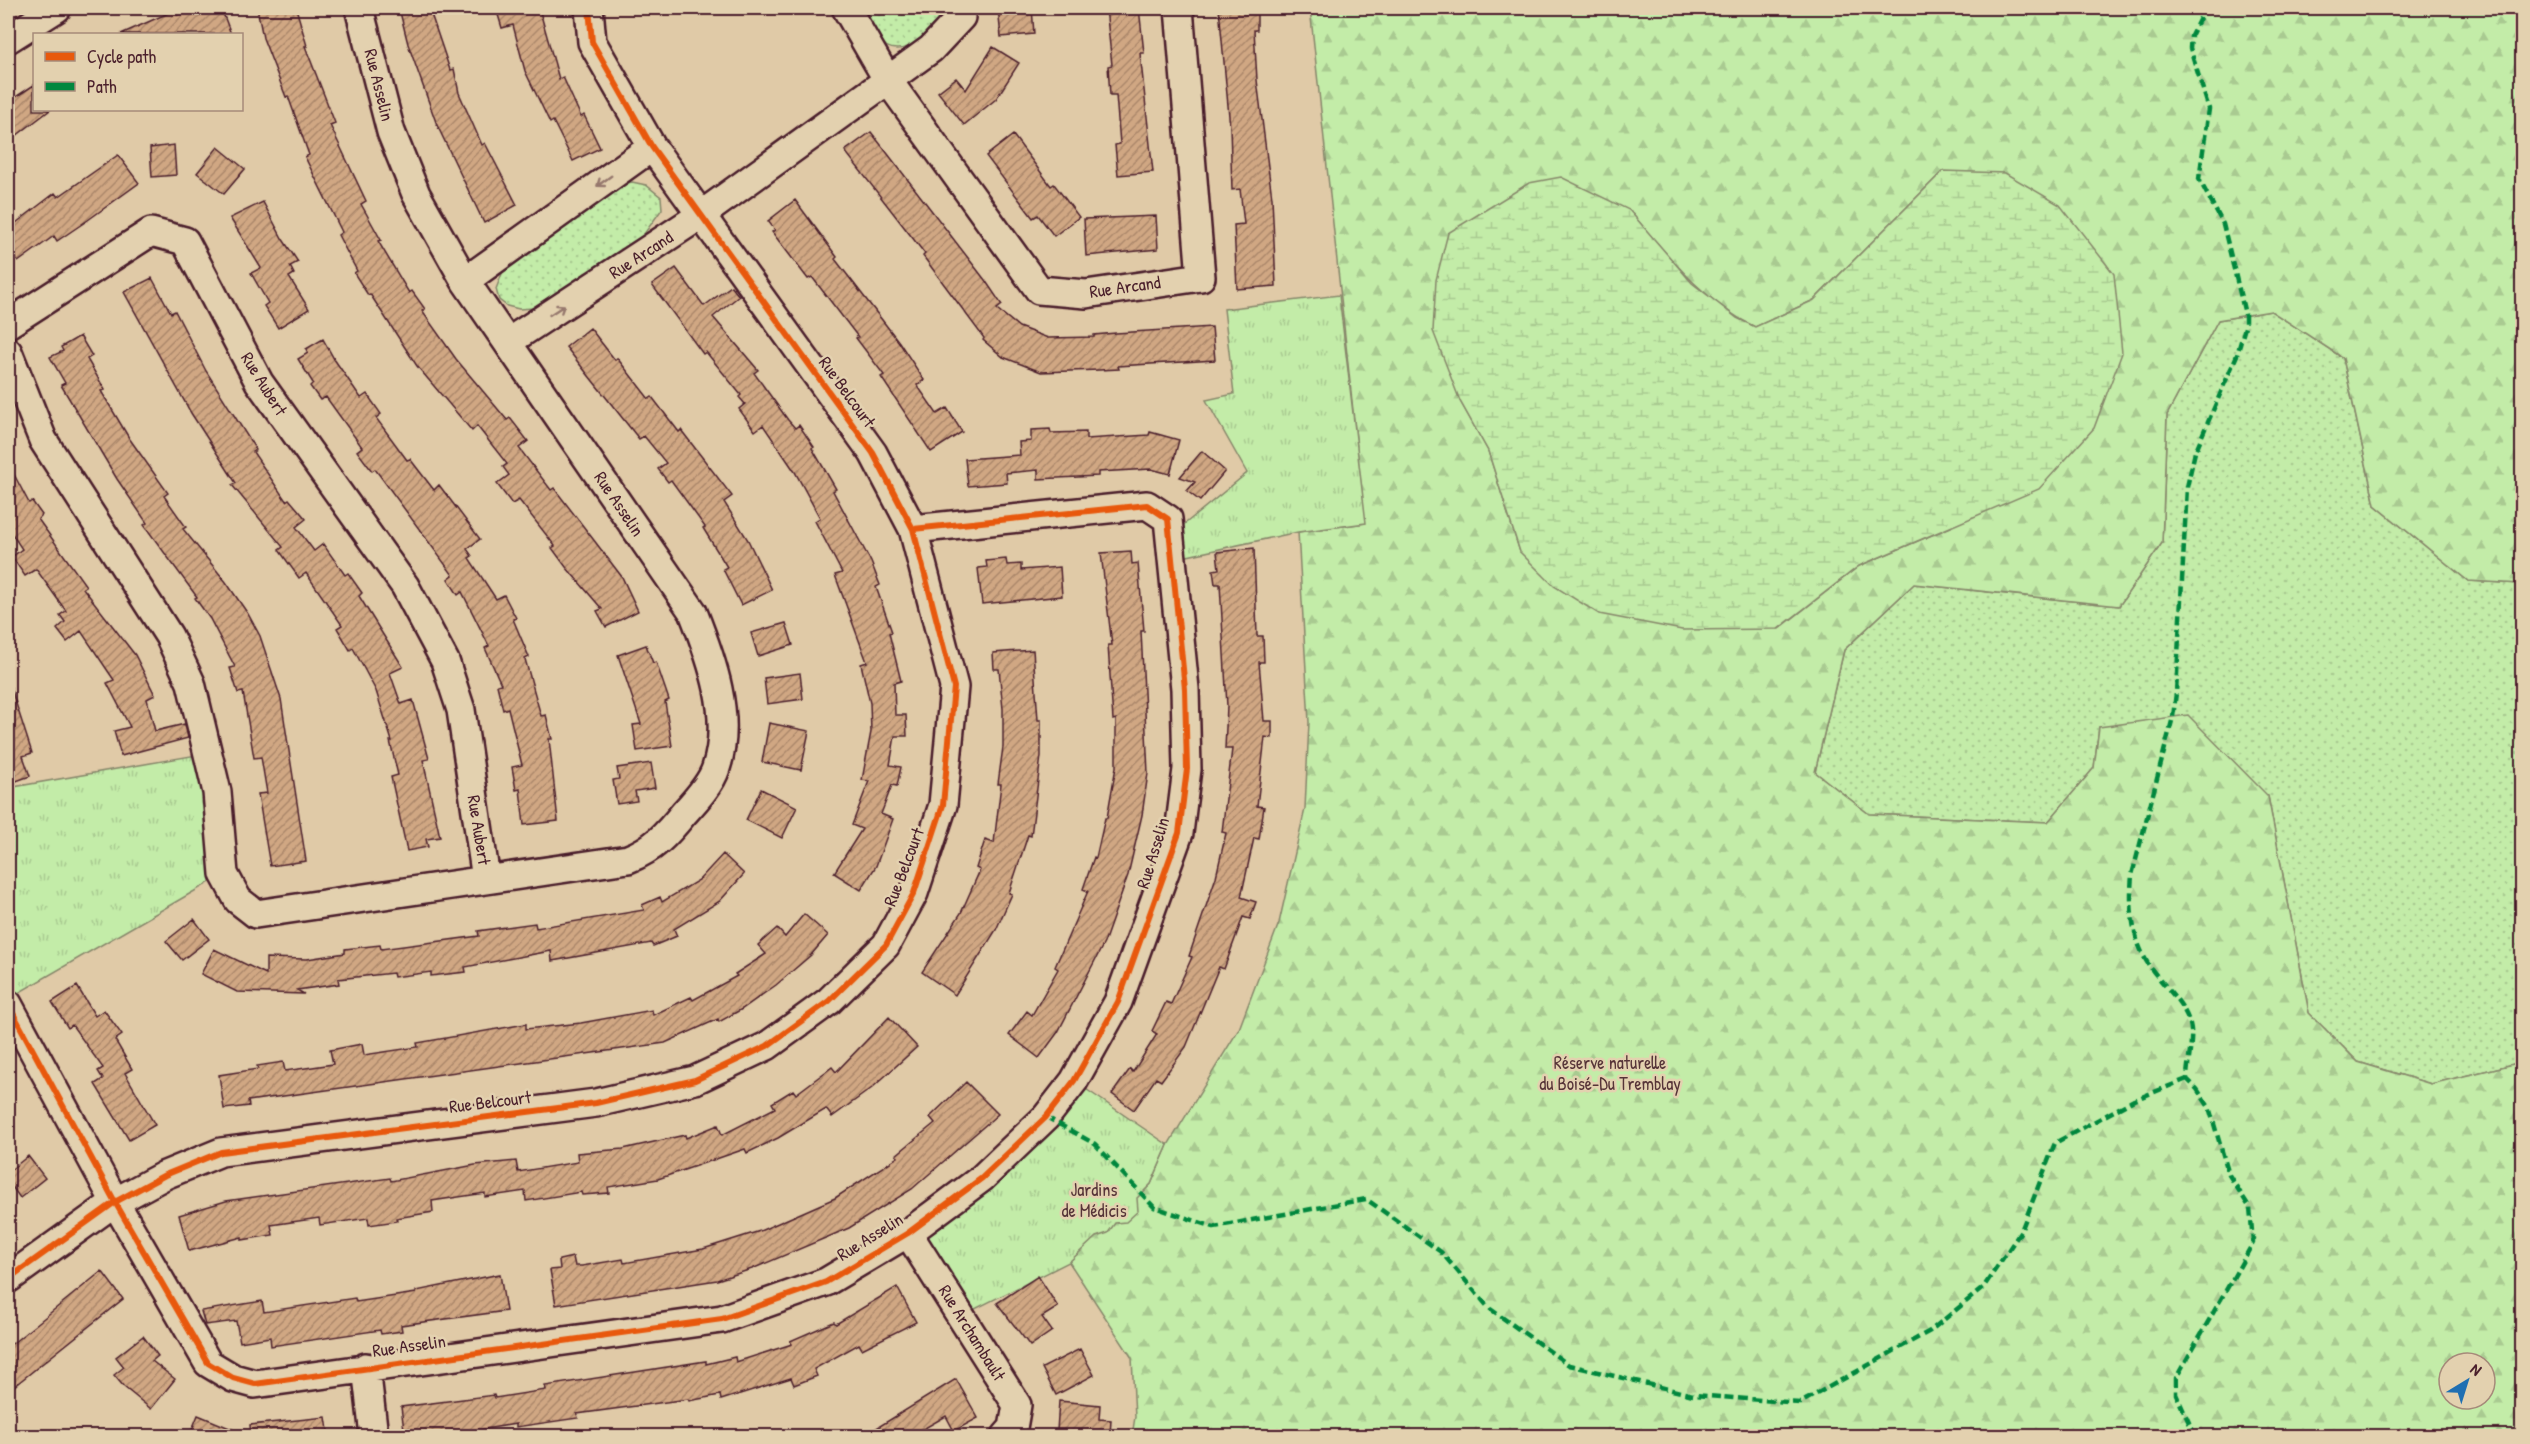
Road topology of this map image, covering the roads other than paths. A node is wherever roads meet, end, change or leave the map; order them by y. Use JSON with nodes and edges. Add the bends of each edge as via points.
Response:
{"nodes":[{"id":1,"x":57,"y":8,"type":"edge"},
{"id":2,"x":359,"y":8,"type":"edge"},
{"id":3,"x":589,"y":8,"type":"edge"},
{"id":4,"x":846,"y":8,"type":"edge"},
{"id":5,"x":961,"y":8,"type":"edge"},
{"id":6,"x":1179,"y":8,"type":"edge"},
{"id":7,"x":8,"y":39,"type":"edge"},
{"id":8,"x":887,"y":79,"type":"junction"},
{"id":9,"x":652,"y":147,"type":"junction"},
{"id":10,"x":701,"y":215,"type":"junction"},
{"id":11,"x":465,"y":280,"type":"junction"},
{"id":12,"x":8,"y":324,"type":"edge"},
{"id":13,"x":508,"y":342,"type":"junction"},
{"id":14,"x":8,"y":352,"type":"edge"},
{"id":15,"x":913,"y":529,"type":"junction"},
{"id":16,"x":486,"y":879,"type":"junction"},
{"id":17,"x":8,"y":1004,"type":"edge"},
{"id":18,"x":115,"y":1202,"type":"junction"},
{"id":19,"x":908,"y":1233,"type":"junction"},
{"id":20,"x":8,"y":1279,"type":"edge"},
{"id":21,"x":366,"y":1367,"type":"junction"},
{"id":22,"x":374,"y":1437,"type":"edge"},
{"id":23,"x":1006,"y":1437,"type":"edge"}],
"edges":[{"from":1,"to":7,"type":"street"},
{"from":2,"to":11,"type":"street","name":"Rue Asselin","via":[[391,132],[416,194]]},
{"from":3,"to":9,"type":"street","name":"Rue Belcourt","via":[[592,42]]},
{"from":4,"to":8,"type":"street","name":"Rue Arcand"},
{"from":5,"to":8,"type":"street","name":"Rue Arcand","via":[[961,17],[931,49]]},
{"from":6,"to":8,"type":"street","name":"Rue Arcand","via":[[1201,277],[1086,294],[1039,290]]},
{"from":8,"to":10,"type":"street","name":"Rue Arcand"},
{"from":9,"to":10,"type":"street","name":"Rue Belcourt"},
{"from":9,"to":11,"type":"street","one_way":true},
{"from":13,"to":10,"type":"street","name":"Rue Arcand","one_way":true},
{"from":10,"to":15,"type":"street","name":"Rue Belcourt","via":[[873,453]]},
{"from":11,"to":13,"type":"street","name":"Rue Asselin"},
{"from":12,"to":16,"type":"street","name":"Rue Aubert","via":[[151,232],[185,241],[259,382],[405,586],[445,661],[460,710]]},
{"from":13,"to":16,"type":"street","name":"Rue Asselin","via":[[693,612],[713,664],[723,734],[716,770],[663,839],[647,852],[628,859]]},
{"from":14,"to":16,"type":"street","name":"Rue Aubert","via":[[43,440],[169,636],[192,683],[217,792],[224,874],[238,900],[256,914]]},
{"from":15,"to":18,"type":"street","name":"Rue Belcourt","via":[[954,687],[943,805],[914,893],[886,945],[830,1001],[767,1046],[695,1080],[596,1103],[221,1152],[165,1175]]},
{"from":15,"to":19,"type":"street","name":"Rue Asselin","via":[[1147,505],[1168,519],[1185,689],[1187,769],[1179,833],[1118,1002],[1074,1081],[1046,1117],[982,1178]]},
{"from":17,"to":18,"type":"street","name":"Rue Asselin"},
{"from":18,"to":20,"type":"street","name":"Rue Belcourt"},
{"from":18,"to":21,"type":"street","name":"Rue Asselin","via":[[208,1363],[233,1378],[255,1384]]},
{"from":19,"to":21,"type":"street","name":"Rue Asselin","via":[[826,1282],[722,1319]]},
{"from":19,"to":23,"type":"street","name":"Rue Archambault","via":[[1017,1405],[1013,1428]]},
{"from":21,"to":22,"type":"street"}]}
